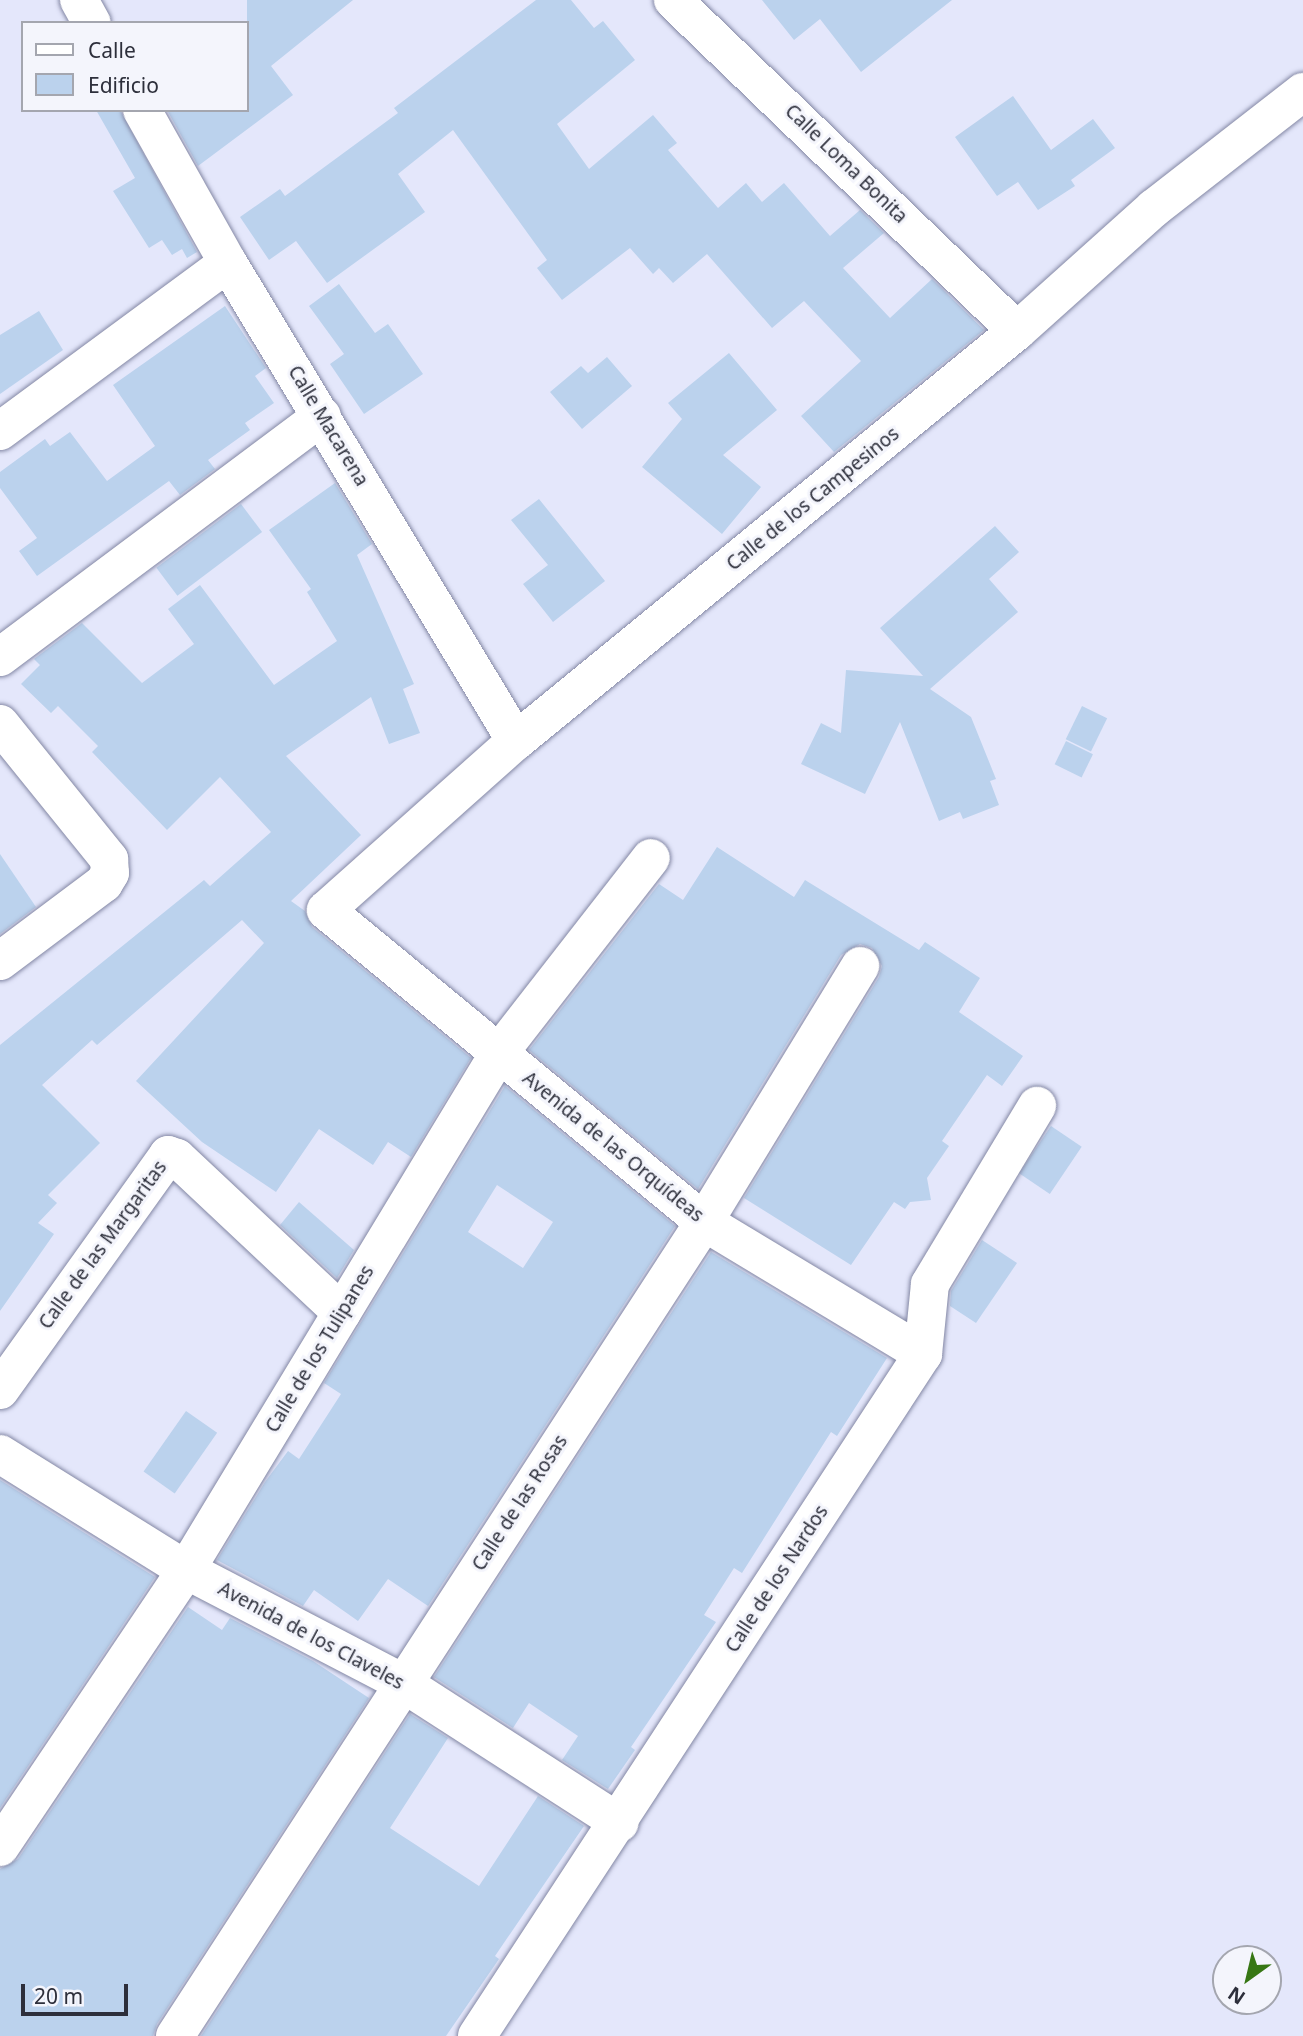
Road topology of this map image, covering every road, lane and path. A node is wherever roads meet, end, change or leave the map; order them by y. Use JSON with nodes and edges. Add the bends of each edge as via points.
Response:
{"nodes":[{"id":1,"x":79,"y":0,"type":"edge"},
{"id":2,"x":673,"y":0,"type":"edge"},
{"id":3,"x":91,"y":21,"type":"edge"},
{"id":4,"x":1303,"y":92,"type":"edge"},
{"id":5,"x":143,"y":112,"type":"edge"},
{"id":6,"x":228,"y":263,"type":"junction"},
{"id":7,"x":1017,"y":331,"type":"junction"},
{"id":8,"x":323,"y":416,"type":"junction"},
{"id":9,"x":0,"y":431,"type":"edge"},
{"id":10,"x":0,"y":657,"type":"edge"},
{"id":11,"x":0,"y":723,"type":"edge"},
{"id":12,"x":516,"y":741,"type":"junction"},
{"id":13,"x":651,"y":859,"type":"dead end"},
{"id":14,"x":327,"y":909,"type":"joint"},
{"id":15,"x":0,"y":961,"type":"edge"},
{"id":16,"x":860,"y":967,"type":"dead end"},
{"id":17,"x":499,"y":1053,"type":"junction"},
{"id":18,"x":1037,"y":1106,"type":"dead end"},
{"id":19,"x":704,"y":1222,"type":"junction"},
{"id":20,"x":342,"y":1313,"type":"junction"},
{"id":21,"x":923,"y":1354,"type":"junction"},
{"id":22,"x":0,"y":1390,"type":"edge"},
{"id":23,"x":0,"y":1454,"type":"edge"},
{"id":24,"x":186,"y":1570,"type":"junction"},
{"id":25,"x":401,"y":1682,"type":"junction"},
{"id":26,"x":620,"y":1823,"type":"junction"},
{"id":27,"x":0,"y":1847,"type":"edge"},
{"id":28,"x":175,"y":2036,"type":"edge"},
{"id":29,"x":477,"y":2036,"type":"edge"}],
"edges":[{"from":1,"to":3,"type":"street"},
{"from":2,"to":7,"type":"street","name":"Calle Loma Bonita"},
{"from":4,"to":7,"type":"street","name":"Calle de los Campesinos","via":[[1154,208]]},
{"from":5,"to":6,"type":"street","name":"Calle Macarena"},
{"from":6,"to":8,"type":"street","name":"Calle Macarena"},
{"from":6,"to":9,"type":"street"},
{"from":7,"to":12,"type":"street","name":"Calle de los Campesinos"},
{"from":8,"to":10,"type":"street"},
{"from":8,"to":12,"type":"street","name":"Calle Macarena"},
{"from":11,"to":15,"type":"street","via":[[109,859],[110,873],[104,883]]},
{"from":12,"to":14,"type":"street","name":"Calle de los Campesinos"},
{"from":13,"to":17,"type":"street","name":"Calle de los Tulipanes"},
{"from":14,"to":17,"type":"street","name":"Avenida de las Orquídeas"},
{"from":16,"to":19,"type":"street","name":"Calle de las Rosas"},
{"from":17,"to":19,"type":"street","name":"Avenida de las Orquídeas"},
{"from":17,"to":20,"type":"street","name":"Calle de los Tulipanes"},
{"from":18,"to":21,"type":"street","name":"Calle de los Nardos","via":[[930,1284]]},
{"from":19,"to":21,"type":"street","name":"Avenida de las Orquídeas"},
{"from":19,"to":25,"type":"street","name":"Calle de las Rosas"},
{"from":20,"to":22,"type":"street","name":"Calle de las Margaritas","via":[[177,1158],[168,1155]]},
{"from":20,"to":24,"type":"street","name":"Calle de los Tulipanes"},
{"from":21,"to":26,"type":"street","name":"Calle de los Nardos"},
{"from":23,"to":24,"type":"street","name":"Avenida de los Claveles"},
{"from":24,"to":25,"type":"street","name":"Avenida de los Claveles"},
{"from":24,"to":27,"type":"street","name":"Calle de los Tulipanes"},
{"from":25,"to":26,"type":"street","name":"Avenida de los Claveles"},
{"from":25,"to":28,"type":"street","name":"Calle de las Rosas"},
{"from":26,"to":29,"type":"street","name":"Calle de los Nardos"}]}
